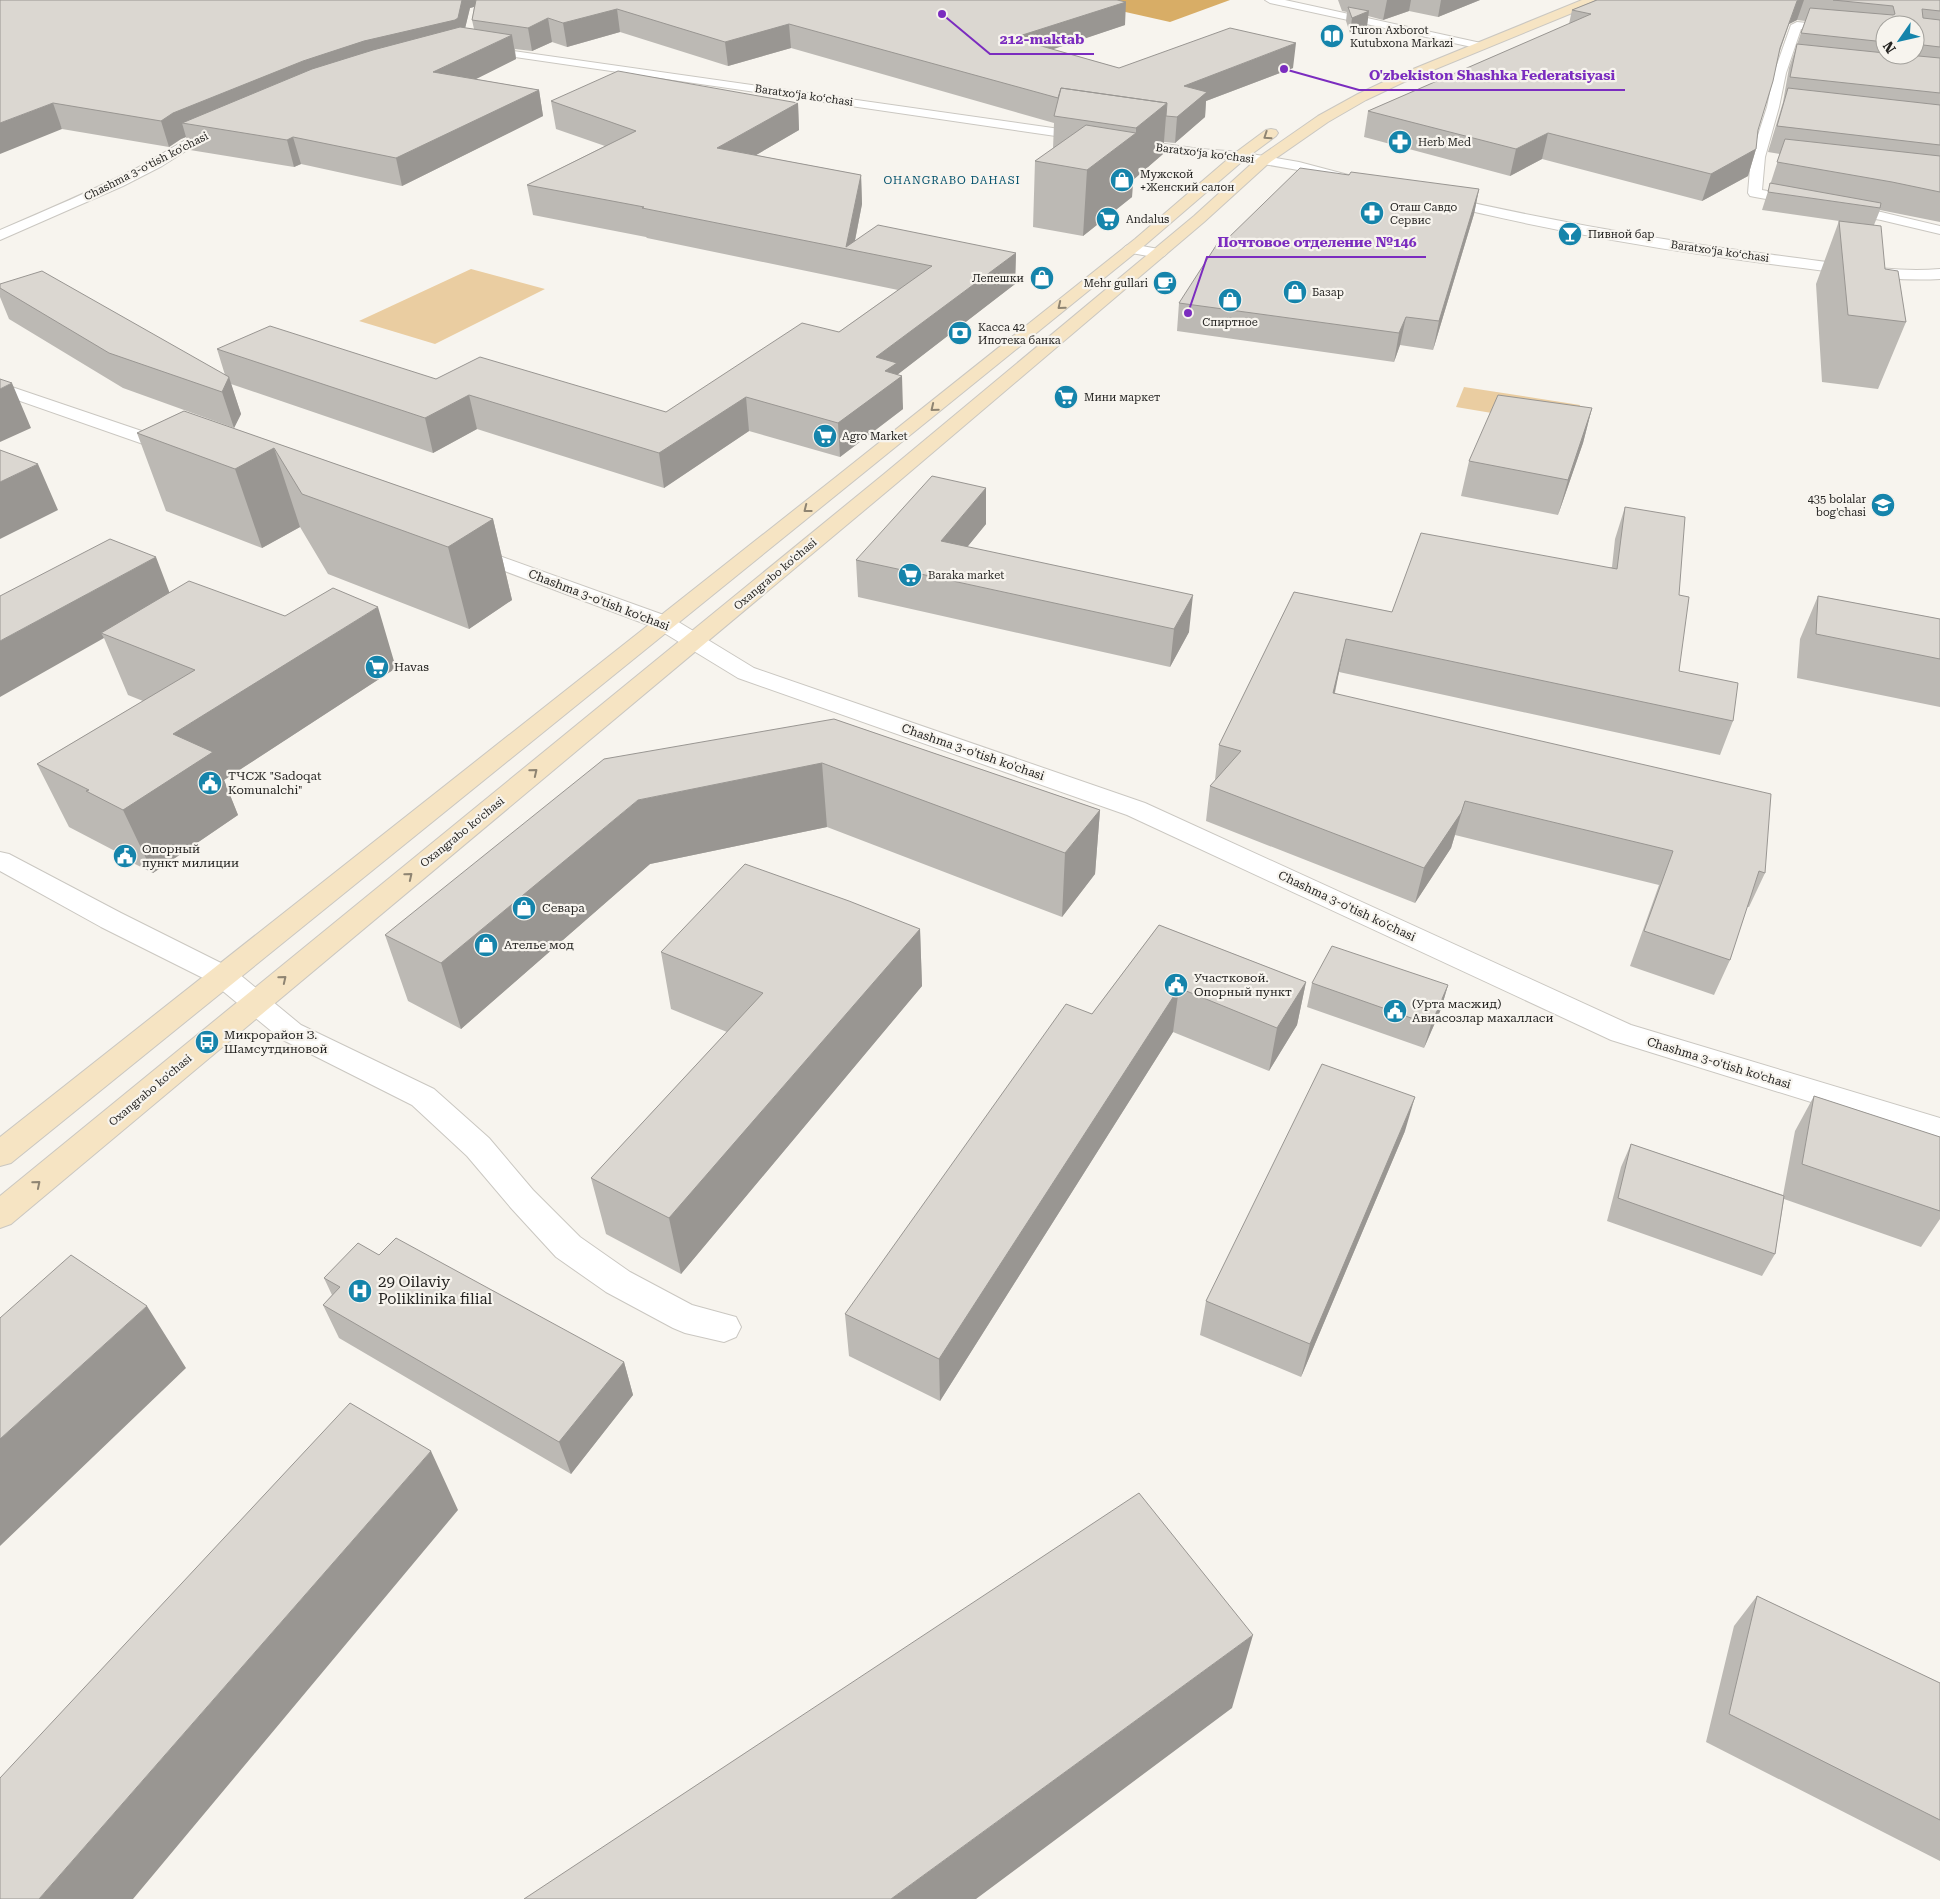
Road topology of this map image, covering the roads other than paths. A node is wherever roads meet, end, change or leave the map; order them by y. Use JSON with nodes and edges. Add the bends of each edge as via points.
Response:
{"nodes":[{"id":1,"x":1270,"y":0,"type":"edge"},
{"id":2,"x":1566,"y":0,"type":"edge"},
{"id":3,"x":1590,"y":0,"type":"edge"},
{"id":4,"x":1875,"y":33,"type":"edge"},
{"id":5,"x":1472,"y":44,"type":"junction"},
{"id":6,"x":468,"y":45,"type":"edge"},
{"id":7,"x":230,"y":126,"type":"edge"},
{"id":8,"x":1240,"y":156,"type":"junction"},
{"id":9,"x":1264,"y":160,"type":"junction"},
{"id":10,"x":1359,"y":181,"type":"edge"},
{"id":11,"x":1426,"y":197,"type":"edge"},
{"id":12,"x":1940,"y":230,"type":"edge"},
{"id":13,"x":0,"y":236,"type":"edge"},
{"id":14,"x":1131,"y":249,"type":"junction"},
{"id":15,"x":1159,"y":253,"type":"junction"},
{"id":16,"x":1940,"y":274,"type":"edge"},
{"id":17,"x":0,"y":388,"type":"edge"},
{"id":18,"x":197,"y":456,"type":"edge"},
{"id":19,"x":450,"y":545,"type":"edge"},
{"id":20,"x":664,"y":623,"type":"junction"},
{"id":21,"x":694,"y":641,"type":"junction"},
{"id":22,"x":0,"y":860,"type":"edge"},
{"id":23,"x":223,"y":976,"type":"junction"},
{"id":24,"x":254,"y":1003,"type":"junction"},
{"id":25,"x":1940,"y":1130,"type":"edge"},
{"id":26,"x":0,"y":1154,"type":"edge"},
{"id":27,"x":0,"y":1215,"type":"edge"},
{"id":28,"x":724,"y":1327,"type":"dead end"}],
"edges":[{"from":1,"to":5,"type":"street"},
{"from":2,"to":5,"type":"main road","name":"Oxangrabo ko'chasi"},
{"from":3,"to":5,"type":"main road","name":"Oxangrabo ko'chasi"},
{"from":4,"to":12,"type":"street","via":[[1797,25],[1755,193]]},
{"from":5,"to":8,"type":"main road","name":"Oxangrabo ko'chasi","one_way":true,"via":[[1382,76],[1322,103]]},
{"from":5,"to":9,"type":"main road","name":"Oxangrabo ko'chasi","via":[[1362,97]]},
{"from":6,"to":8,"type":"street","name":"Baratxoʻja koʻchasi","via":[[1191,152]]},
{"from":7,"to":13,"type":"street","name":"Chashma 3-o'tish ko'chasi","via":[[187,144],[118,183]]},
{"from":8,"to":9,"type":"street","name":"Baratxoʻja koʻchasi"},
{"from":8,"to":14,"type":"main road","name":"Oxangrabo ko'chasi"},
{"from":9,"to":10,"type":"street","name":"Baratxoʻja koʻchasi"},
{"from":9,"to":15,"type":"main road","name":"Oxangrabo ko'chasi"},
{"from":11,"to":16,"type":"street","name":"Baratxoʻja koʻchasi","via":[[1623,238],[1908,276]]},
{"from":14,"to":15,"type":"street"},
{"from":14,"to":20,"type":"main road","name":"Oxangrabo ko'chasi","one_way":true},
{"from":15,"to":21,"type":"main road","name":"Oxangrabo ko'chasi"},
{"from":17,"to":18,"type":"street"},
{"from":19,"to":20,"type":"street","name":"Chashma 3-o'tish ko'chasi"},
{"from":20,"to":21,"type":"street","name":"Chashma 3-o'tish ko'chasi"},
{"from":20,"to":23,"type":"main road","name":"Oxangrabo ko'chasi"},
{"from":24,"to":21,"type":"main road","name":"Oxangrabo ko'chasi","one_way":true},
{"from":21,"to":25,"type":"street","name":"Chashma 3-o'tish ko'chasi","via":[[746,673],[1136,809],[1621,1033]]},
{"from":22,"to":23,"type":"street"},
{"from":23,"to":24,"type":"street"},
{"from":23,"to":26,"type":"main road","name":"Oxangrabo ko'chasi"},
{"from":27,"to":24,"type":"main road","name":"Oxangrabo ko'chasi","one_way":true},
{"from":24,"to":28,"type":"street","via":[[291,1032],[423,1097],[478,1147],[568,1247],[618,1282],[685,1318]]}]}
